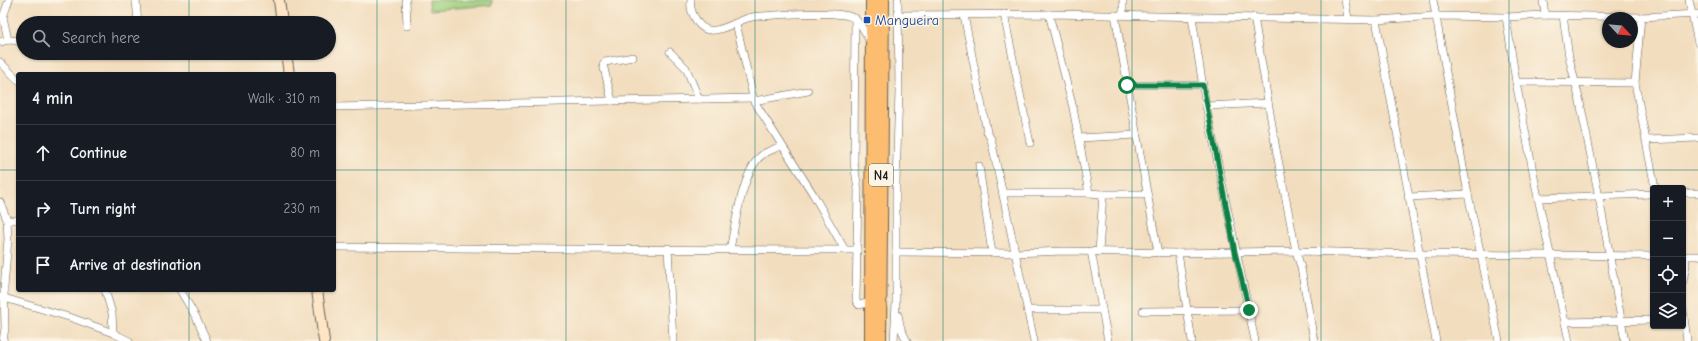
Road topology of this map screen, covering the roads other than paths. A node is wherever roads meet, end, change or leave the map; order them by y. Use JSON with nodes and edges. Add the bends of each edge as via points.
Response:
{"nodes":[{"id":1,"x":9,"y":0,"type":"edge"},
{"id":2,"x":136,"y":0,"type":"edge"},
{"id":3,"x":279,"y":0,"type":"edge"},
{"id":4,"x":406,"y":0,"type":"edge"},
{"id":5,"x":692,"y":0,"type":"edge"},
{"id":6,"x":872,"y":0,"type":"edge"},
{"id":7,"x":883,"y":0,"type":"edge"},
{"id":8,"x":898,"y":0,"type":"edge"},
{"id":9,"x":1123,"y":0,"type":"edge"},
{"id":10,"x":1345,"y":0,"type":"edge"},
{"id":11,"x":1433,"y":0,"type":"edge"},
{"id":12,"x":1543,"y":0,"type":"edge"},
{"id":13,"x":1690,"y":0,"type":"edge"},
{"id":14,"x":1004,"y":14,"type":"junction"},
{"id":15,"x":1049,"y":14,"type":"junction"},
{"id":16,"x":1695,"y":14,"type":"edge"},
{"id":17,"x":898,"y":15,"type":"junction"},
{"id":18,"x":964,"y":15,"type":"junction"},
{"id":19,"x":1115,"y":15,"type":"junction"},
{"id":20,"x":1545,"y":15,"type":"junction"},
{"id":21,"x":137,"y":16,"type":"edge"},
{"id":22,"x":281,"y":16,"type":"edge"},
{"id":23,"x":1123,"y":16,"type":"junction"},
{"id":24,"x":1436,"y":16,"type":"junction"},
{"id":25,"x":1506,"y":16,"type":"junction"},
{"id":26,"x":1563,"y":16,"type":"junction"},
{"id":27,"x":1192,"y":17,"type":"junction"},
{"id":28,"x":1254,"y":17,"type":"junction"},
{"id":29,"x":1641,"y":17,"type":"junction"},
{"id":30,"x":855,"y":18,"type":"junction"},
{"id":31,"x":1348,"y":19,"type":"junction"},
{"id":32,"x":1376,"y":20,"type":"junction"},
{"id":33,"x":736,"y":23,"type":"junction"},
{"id":34,"x":407,"y":26,"type":"dead end"},
{"id":35,"x":8,"y":40,"type":"junction"},
{"id":36,"x":16,"y":41,"type":"edge"},
{"id":37,"x":0,"y":42,"type":"edge"},
{"id":38,"x":1698,"y":43,"type":"edge"},
{"id":39,"x":872,"y":45,"type":"junction"},
{"id":40,"x":670,"y":52,"type":"dead end"},
{"id":41,"x":634,"y":57,"type":"dead end"},
{"id":42,"x":287,"y":60,"type":"edge"},
{"id":43,"x":0,"y":62,"type":"edge"},
{"id":44,"x":289,"y":72,"type":"edge"},
{"id":45,"x":16,"y":78,"type":"edge"},
{"id":46,"x":1516,"y":82,"type":"junction"},
{"id":47,"x":1635,"y":83,"type":"junction"},
{"id":48,"x":1576,"y":84,"type":"junction"},
{"id":49,"x":1127,"y":85,"type":"junction"},
{"id":50,"x":1203,"y":85,"type":"junction"},
{"id":51,"x":808,"y":91,"type":"dead end"},
{"id":52,"x":699,"y":99,"type":"junction"},
{"id":53,"x":754,"y":100,"type":"junction"},
{"id":54,"x":612,"y":102,"type":"junction"},
{"id":55,"x":1268,"y":103,"type":"junction"},
{"id":56,"x":1206,"y":106,"type":"junction"},
{"id":57,"x":336,"y":107,"type":"edge"},
{"id":58,"x":1136,"y":135,"type":"junction"},
{"id":59,"x":1079,"y":138,"type":"junction"},
{"id":60,"x":1698,"y":138,"type":"edge"},
{"id":61,"x":1647,"y":140,"type":"junction"},
{"id":62,"x":1030,"y":143,"type":"dead end"},
{"id":63,"x":781,"y":146,"type":"junction"},
{"id":64,"x":979,"y":166,"type":"dead end"},
{"id":65,"x":1654,"y":185,"type":"edge"},
{"id":66,"x":1003,"y":193,"type":"junction"},
{"id":67,"x":1089,"y":193,"type":"junction"},
{"id":68,"x":1686,"y":193,"type":"edge"},
{"id":69,"x":1698,"y":193,"type":"edge"},
{"id":70,"x":1103,"y":194,"type":"junction"},
{"id":71,"x":1147,"y":194,"type":"junction"},
{"id":72,"x":1468,"y":194,"type":"junction"},
{"id":73,"x":1650,"y":194,"type":"edge"},
{"id":74,"x":1408,"y":197,"type":"junction"},
{"id":75,"x":1599,"y":197,"type":"junction"},
{"id":76,"x":1538,"y":198,"type":"junction"},
{"id":77,"x":0,"y":202,"type":"edge"},
{"id":78,"x":7,"y":220,"type":"junction"},
{"id":79,"x":16,"y":220,"type":"edge"},
{"id":80,"x":336,"y":247,"type":"edge"},
{"id":81,"x":668,"y":248,"type":"junction"},
{"id":82,"x":730,"y":249,"type":"junction"},
{"id":83,"x":845,"y":250,"type":"junction"},
{"id":84,"x":857,"y":250,"type":"junction"},
{"id":85,"x":1091,"y":251,"type":"junction"},
{"id":86,"x":1296,"y":251,"type":"junction"},
{"id":87,"x":896,"y":252,"type":"junction"},
{"id":88,"x":1015,"y":252,"type":"junction"},
{"id":89,"x":1099,"y":252,"type":"junction"},
{"id":90,"x":1235,"y":252,"type":"junction"},
{"id":91,"x":992,"y":253,"type":"junction"},
{"id":92,"x":1158,"y":253,"type":"junction"},
{"id":93,"x":1178,"y":253,"type":"junction"},
{"id":94,"x":1420,"y":254,"type":"junction"},
{"id":95,"x":1480,"y":254,"type":"junction"},
{"id":96,"x":1550,"y":256,"type":"junction"},
{"id":97,"x":1609,"y":256,"type":"junction"},
{"id":98,"x":1650,"y":256,"type":"edge"},
{"id":99,"x":1686,"y":256,"type":"edge"},
{"id":100,"x":1698,"y":256,"type":"edge"},
{"id":101,"x":106,"y":292,"type":"edge"},
{"id":102,"x":181,"y":292,"type":"edge"},
{"id":103,"x":317,"y":292,"type":"edge"},
{"id":104,"x":2,"y":297,"type":"edge"},
{"id":105,"x":871,"y":302,"type":"junction"},
{"id":106,"x":896,"y":303,"type":"junction"},
{"id":107,"x":1028,"y":310,"type":"junction"},
{"id":108,"x":1102,"y":310,"type":"junction"},
{"id":109,"x":1186,"y":310,"type":"junction"},
{"id":110,"x":1249,"y":310,"type":"junction"},
{"id":111,"x":1144,"y":311,"type":"dead end"},
{"id":112,"x":1650,"y":320,"type":"edge"},
{"id":113,"x":1622,"y":321,"type":"junction"},
{"id":114,"x":1565,"y":322,"type":"junction"},
{"id":115,"x":1685,"y":329,"type":"edge"},
{"id":116,"x":113,"y":333,"type":"junction"},
{"id":117,"x":3,"y":341,"type":"edge"},
{"id":118,"x":129,"y":341,"type":"edge"},
{"id":119,"x":207,"y":341,"type":"edge"},
{"id":120,"x":324,"y":341,"type":"edge"},
{"id":121,"x":673,"y":341,"type":"edge"},
{"id":122,"x":871,"y":341,"type":"edge"},
{"id":123,"x":880,"y":341,"type":"edge"},
{"id":124,"x":894,"y":341,"type":"edge"},
{"id":125,"x":908,"y":341,"type":"edge"},
{"id":126,"x":1034,"y":341,"type":"edge"},
{"id":127,"x":1108,"y":341,"type":"edge"},
{"id":128,"x":1192,"y":341,"type":"edge"},
{"id":129,"x":1255,"y":341,"type":"edge"},
{"id":130,"x":1314,"y":341,"type":"edge"},
{"id":131,"x":1436,"y":341,"type":"edge"},
{"id":132,"x":1499,"y":341,"type":"edge"},
{"id":133,"x":1569,"y":341,"type":"edge"},
{"id":134,"x":1625,"y":341,"type":"edge"},
{"id":135,"x":1687,"y":341,"type":"edge"}],
"edges":[{"from":1,"to":35,"type":"street","via":[[3,17]]},
{"from":2,"to":21,"type":"street"},
{"from":3,"to":22,"type":"main road"},
{"from":4,"to":34,"type":"street"},
{"from":5,"to":33,"type":"street","via":[[692,12],[696,21],[703,27],[711,30],[722,29]]},
{"from":6,"to":39,"type":"highway","number":"N4"},
{"from":7,"to":123,"type":"highway","number":"N4"},
{"from":8,"to":17,"type":"street"},
{"from":9,"to":23,"type":"street"},
{"from":10,"to":31,"type":"street"},
{"from":11,"to":24,"type":"street"},
{"from":12,"to":20,"type":"street"},
{"from":13,"to":16,"type":"street"},
{"from":14,"to":15,"type":"street"},
{"from":14,"to":18,"type":"street"},
{"from":14,"to":62,"type":"street"},
{"from":15,"to":19,"type":"street"},
{"from":15,"to":59,"type":"street"},
{"from":16,"to":29,"type":"street"},
{"from":16,"to":38,"type":"street"},
{"from":17,"to":18,"type":"street"},
{"from":17,"to":87,"type":"street"},
{"from":18,"to":66,"type":"street","via":[[987,132],[991,139]]},
{"from":19,"to":23,"type":"street"},
{"from":19,"to":49,"type":"street"},
{"from":20,"to":25,"type":"street"},
{"from":20,"to":26,"type":"street"},
{"from":23,"to":27,"type":"street"},
{"from":24,"to":25,"type":"street"},
{"from":24,"to":32,"type":"street"},
{"from":24,"to":72,"type":"street"},
{"from":25,"to":46,"type":"street"},
{"from":26,"to":29,"type":"street"},
{"from":26,"to":48,"type":"street"},
{"from":27,"to":28,"type":"street"},
{"from":27,"to":50,"type":"street"},
{"from":28,"to":31,"type":"street"},
{"from":28,"to":55,"type":"street"},
{"from":29,"to":47,"type":"street"},
{"from":30,"to":33,"type":"street","via":[[841,14],[760,16]]},
{"from":30,"to":39,"type":"street"},
{"from":30,"to":84,"type":"street","via":[[854,163],[858,190]]},
{"from":31,"to":32,"type":"street"},
{"from":32,"to":74,"type":"street"},
{"from":33,"to":53,"type":"street"},
{"from":35,"to":36,"type":"street"},
{"from":35,"to":37,"type":"street"},
{"from":39,"to":105,"type":"highway","number":"N4"},
{"from":40,"to":52,"type":"street","via":[[686,68]]},
{"from":41,"to":54,"type":"street","via":[[603,64]]},
{"from":42,"to":44,"type":"main road"},
{"from":43,"to":45,"type":"street"},
{"from":46,"to":48,"type":"street"},
{"from":46,"to":76,"type":"street"},
{"from":47,"to":48,"type":"street"},
{"from":47,"to":61,"type":"street"},
{"from":48,"to":75,"type":"street"},
{"from":49,"to":50,"type":"street"},
{"from":49,"to":58,"type":"street"},
{"from":50,"to":56,"type":"street"},
{"from":51,"to":53,"type":"street"},
{"from":52,"to":53,"type":"street"},
{"from":52,"to":54,"type":"street"},
{"from":53,"to":63,"type":"street"},
{"from":54,"to":57,"type":"street"},
{"from":55,"to":56,"type":"street"},
{"from":55,"to":86,"type":"street"},
{"from":56,"to":90,"type":"street"},
{"from":58,"to":59,"type":"street"},
{"from":58,"to":71,"type":"street"},
{"from":59,"to":67,"type":"street"},
{"from":60,"to":61,"type":"street"},
{"from":61,"to":65,"type":"street"},
{"from":63,"to":82,"type":"street","via":[[762,155],[751,170],[739,204]]},
{"from":63,"to":83,"type":"street","via":[[813,194]]},
{"from":64,"to":91,"type":"street"},
{"from":66,"to":67,"type":"street"},
{"from":66,"to":88,"type":"street"},
{"from":67,"to":70,"type":"street"},
{"from":68,"to":69,"type":"street"},
{"from":70,"to":71,"type":"street"},
{"from":70,"to":89,"type":"street"},
{"from":71,"to":92,"type":"street"},
{"from":72,"to":74,"type":"street"},
{"from":72,"to":95,"type":"street"},
{"from":73,"to":75,"type":"street"},
{"from":74,"to":94,"type":"street"},
{"from":75,"to":76,"type":"street"},
{"from":75,"to":97,"type":"street"},
{"from":76,"to":96,"type":"street"},
{"from":77,"to":78,"type":"street"},
{"from":78,"to":79,"type":"street"},
{"from":78,"to":104,"type":"street","via":[[8,239]]},
{"from":80,"to":81,"type":"street","via":[[577,250]]},
{"from":81,"to":82,"type":"street"},
{"from":81,"to":121,"type":"street"},
{"from":82,"to":83,"type":"street"},
{"from":83,"to":84,"type":"street"},
{"from":84,"to":105,"type":"street","via":[[856,301],[859,305]]},
{"from":85,"to":88,"type":"street"},
{"from":85,"to":89,"type":"street"},
{"from":85,"to":108,"type":"street"},
{"from":86,"to":90,"type":"street"},
{"from":86,"to":94,"type":"street"},
{"from":86,"to":130,"type":"street"},
{"from":87,"to":91,"type":"street"},
{"from":87,"to":106,"type":"street"},
{"from":88,"to":91,"type":"street"},
{"from":88,"to":107,"type":"street"},
{"from":89,"to":92,"type":"street"},
{"from":90,"to":93,"type":"street"},
{"from":90,"to":110,"type":"street"},
{"from":92,"to":93,"type":"street"},
{"from":93,"to":109,"type":"street"},
{"from":94,"to":95,"type":"street"},
{"from":94,"to":131,"type":"street"},
{"from":95,"to":96,"type":"street"},
{"from":95,"to":132,"type":"street"},
{"from":96,"to":97,"type":"street"},
{"from":96,"to":114,"type":"street"},
{"from":97,"to":98,"type":"street"},
{"from":97,"to":113,"type":"street"},
{"from":99,"to":100,"type":"street"},
{"from":101,"to":116,"type":"street","via":[[112,314]]},
{"from":102,"to":119,"type":"street"},
{"from":103,"to":120,"type":"main road"},
{"from":104,"to":116,"type":"street"},
{"from":104,"to":117,"type":"street","via":[[5,328]]},
{"from":105,"to":122,"type":"highway","number":"N4"},
{"from":106,"to":124,"type":"street"},
{"from":106,"to":125,"type":"street","via":[[901,329]]},
{"from":107,"to":108,"type":"street"},
{"from":107,"to":126,"type":"street"},
{"from":108,"to":127,"type":"street"},
{"from":109,"to":110,"type":"street"},
{"from":109,"to":111,"type":"street"},
{"from":109,"to":128,"type":"street"},
{"from":110,"to":129,"type":"street"},
{"from":112,"to":113,"type":"street"},
{"from":113,"to":114,"type":"street"},
{"from":113,"to":134,"type":"street"},
{"from":114,"to":133,"type":"street"},
{"from":115,"to":135,"type":"street"},
{"from":116,"to":118,"type":"street"}]}
